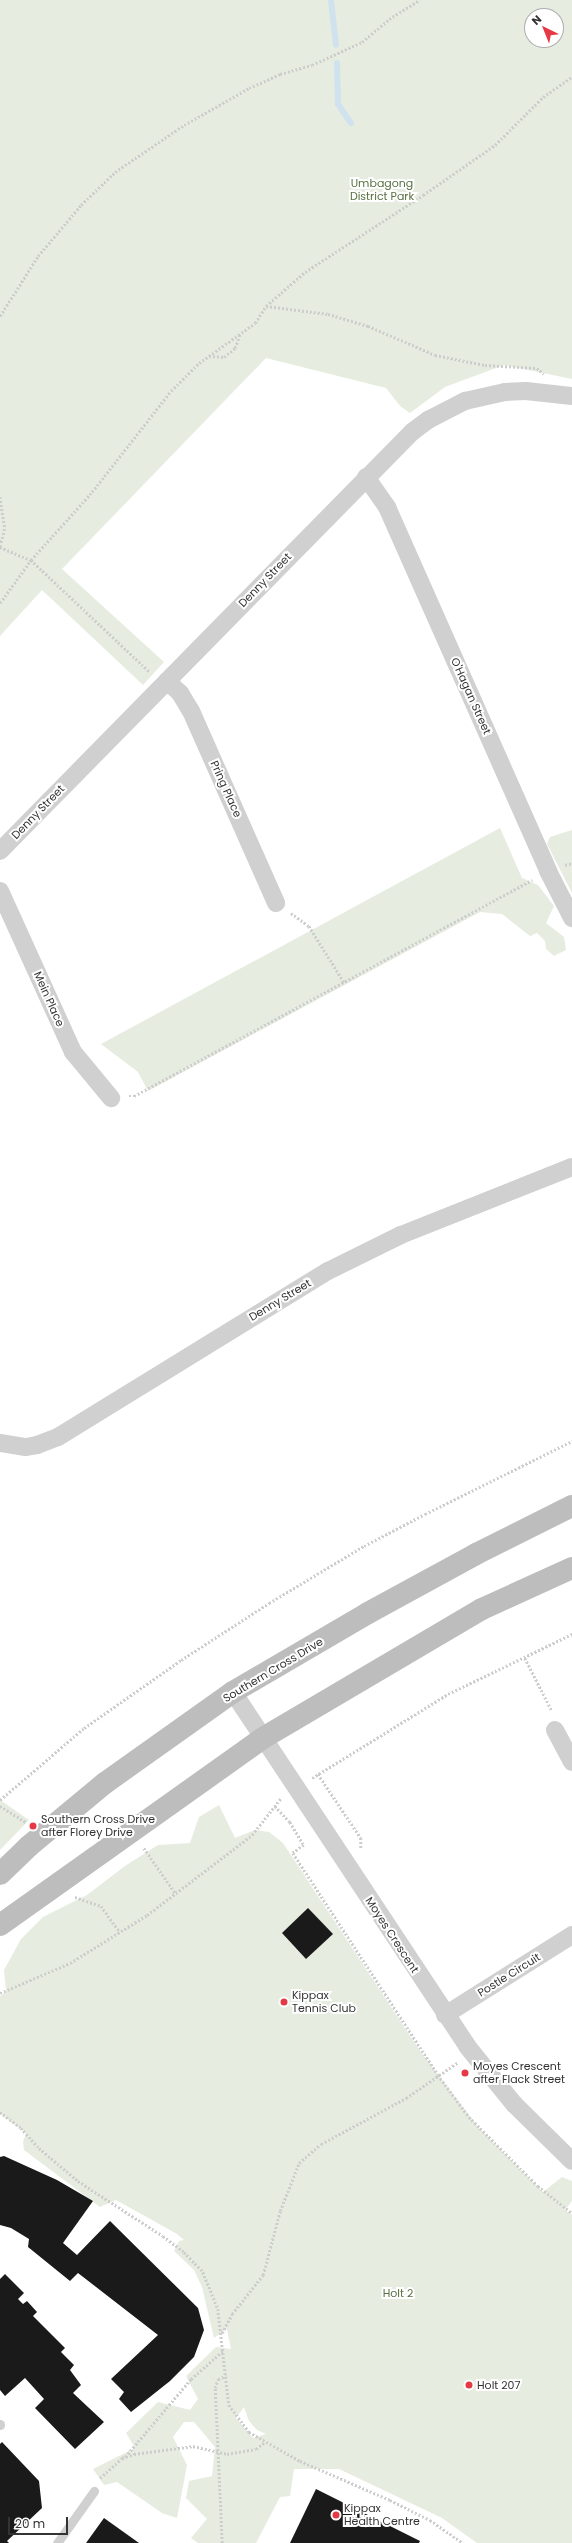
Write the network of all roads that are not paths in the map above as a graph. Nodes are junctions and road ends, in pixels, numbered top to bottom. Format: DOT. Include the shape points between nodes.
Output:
graph roads {
  1 [pos="570,396"];
  2 [pos="366,477"];
  3 [pos="165,682"];
  4 [pos="0,851"];
  5 [pos="0,891"];
  6 [pos="276,903"];
  7 [pos="572,918"];
  8 [pos="111,1098"];
  9 [pos="572,1167"];
  10 [pos="0,1443"];
  11 [pos="572,1506"];
  12 [pos="572,1568"];
  13 [pos="233,1692"];
  14 [pos="555,1730"];
  15 [pos="263,1738"];
  16 [pos="572,1762"];
  17 [pos="0,1874"];
  18 [pos="0,1925"];
  19 [pos="572,1935"];
  20 [pos="445,2015"];
  21 [pos="572,2161"];
  22 [pos="94,2491"];
  23 [pos="57,2543"];
  1 -- 2 [label="street, Denny Street" via="526,390 465,401 428,420 412,432"];
  2 -- 3 [label="street, Denny Street"];
  2 -- 7 [label="street, O'Hagan Street" via="387,507 548,871"];
  3 -- 4 [label="street, Denny Street"];
  3 -- 6 [label="street, Pring Place" via="180,693 191,711"];
  5 -- 8 [label="street, Mein Place" via="73,1052"];
  9 -- 10 [label="street, Denny Street" via="401,1234 328,1271 58,1437 37,1446"];
  11 -- 13 [label="main road, Southern Cross Drive" via="476,1554 368,1613"];
  12 -- 15 [label="main road" via="482,1610"];
  13 -- 15 [label="street, Moyes Crescent"];
  13 -- 17 [label="main road, Southern Cross Drive" via="104,1783"];
  14 -- 16 [label="street"];
  15 -- 18 [label="main road"];
  15 -- 20 [label="street, Moyes Crescent"];
  19 -- 20 [label="street, Postle Circuit"];
  20 -- 21 [label="street, Moyes Crescent" via="514,2104"];
  22 -- 23 [label="lane"];
}
